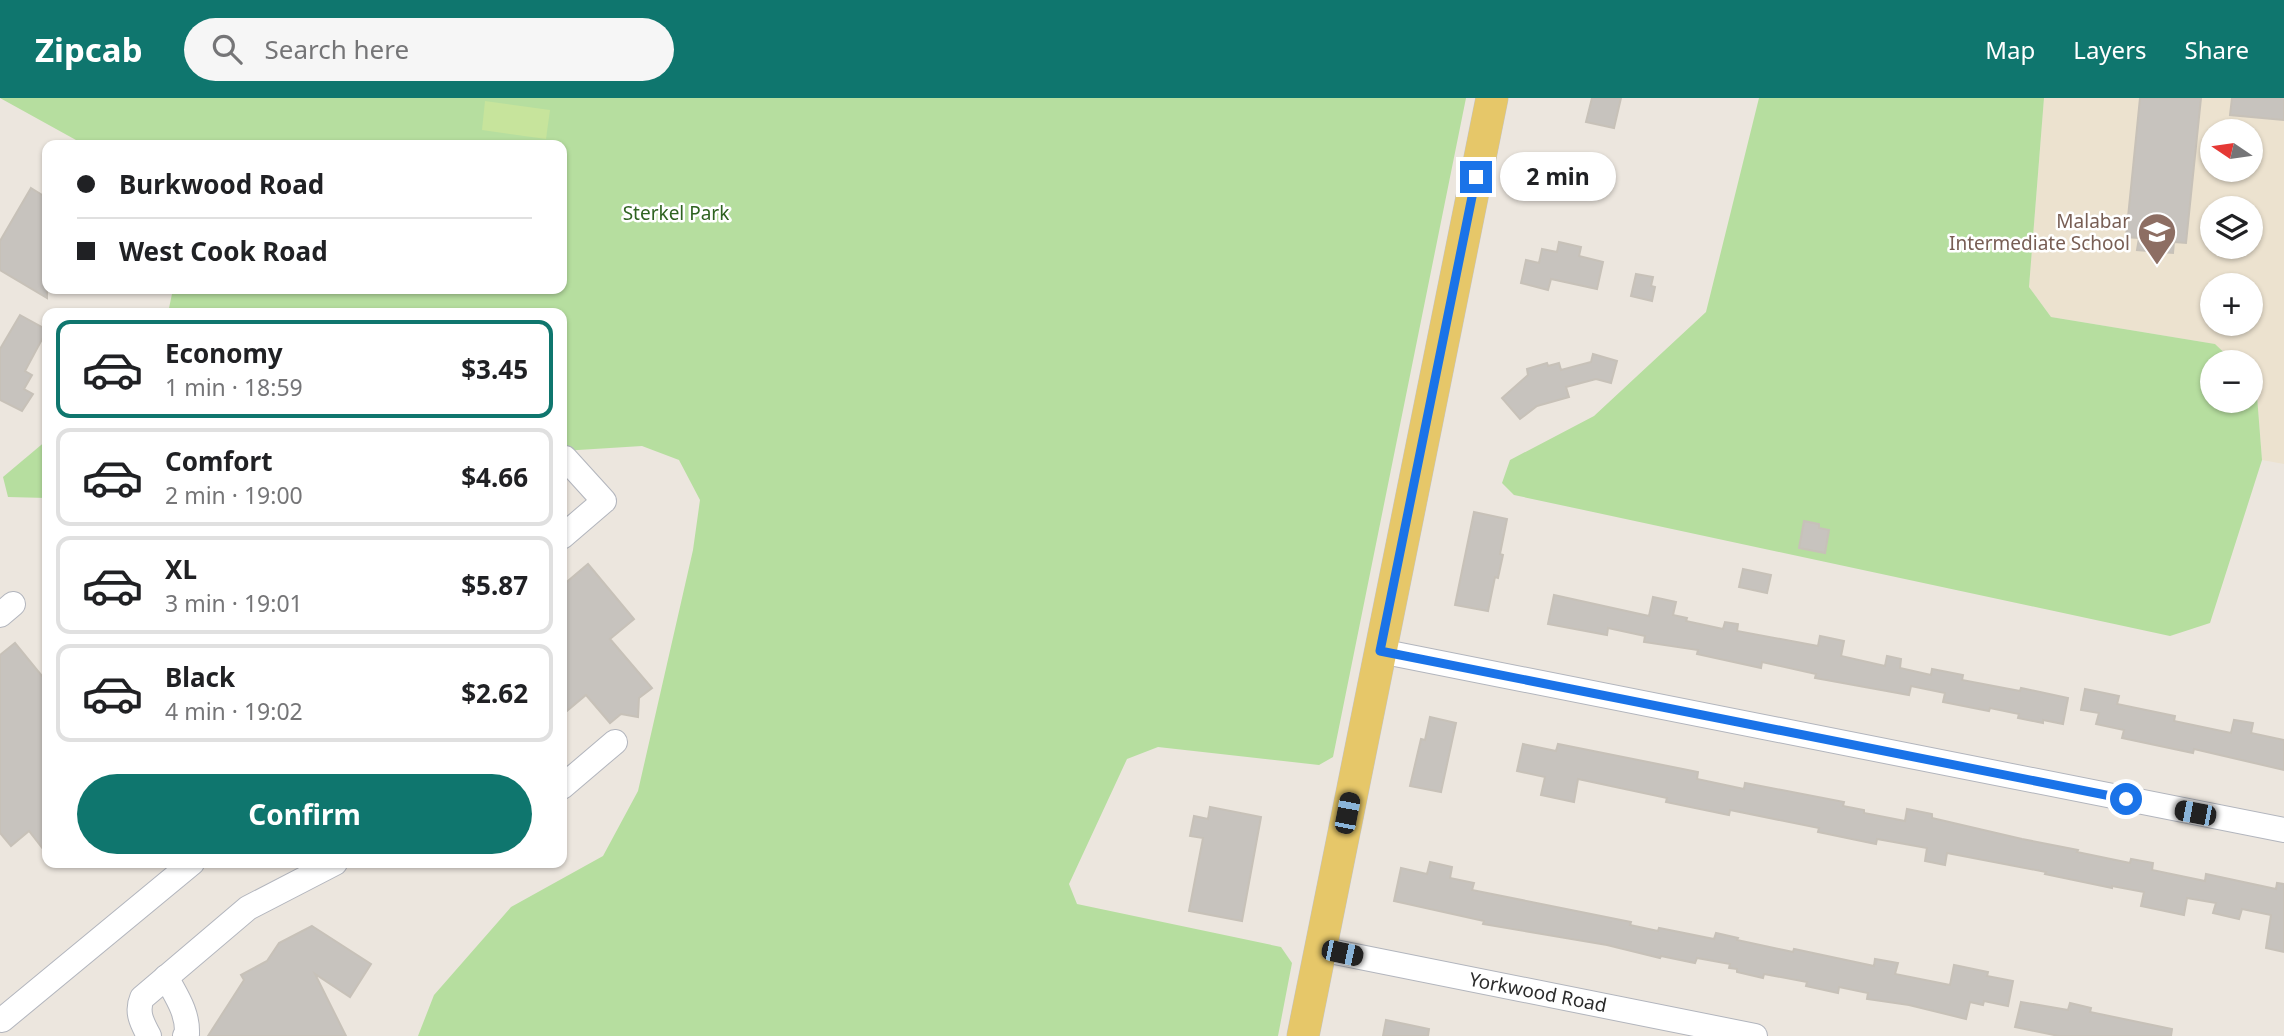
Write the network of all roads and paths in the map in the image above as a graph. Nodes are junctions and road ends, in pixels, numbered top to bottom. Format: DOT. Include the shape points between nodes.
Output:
graph roads {
  1 [pos="1492,98"];
  2 [pos="567,460"];
  3 [pos="567,533"];
  4 [pos="1380,651"];
  5 [pos="615,742"];
  6 [pos="567,783"];
  7 [pos="2284,830"];
  8 [pos="186,868"];
  9 [pos="325,868"];
  10 [pos="1320,949"];
  11 [pos="166,977"];
  12 [pos="6,1024"];
  13 [pos="149,1036"];
  14 [pos="185,1036"];
  15 [pos="1303,1036"];
  16 [pos="1755,1036"];
  1 -- 4 [label="main road"];
  2 -- 3 [label="street" via="604,500"];
  4 -- 7 [label="street"];
  4 -- 10 [label="main road"];
  5 -- 6 [label="street"];
  8 -- 12 [label="street"];
  9 -- 11 [label="street" via="248,908"];
  10 -- 15 [label="main road"];
  10 -- 16 [label="street, Yorkwood Road"];
  11 -- 13 [label="street" via="139,1006"];
  11 -- 14 [label="street" via="188,1021"];
}
